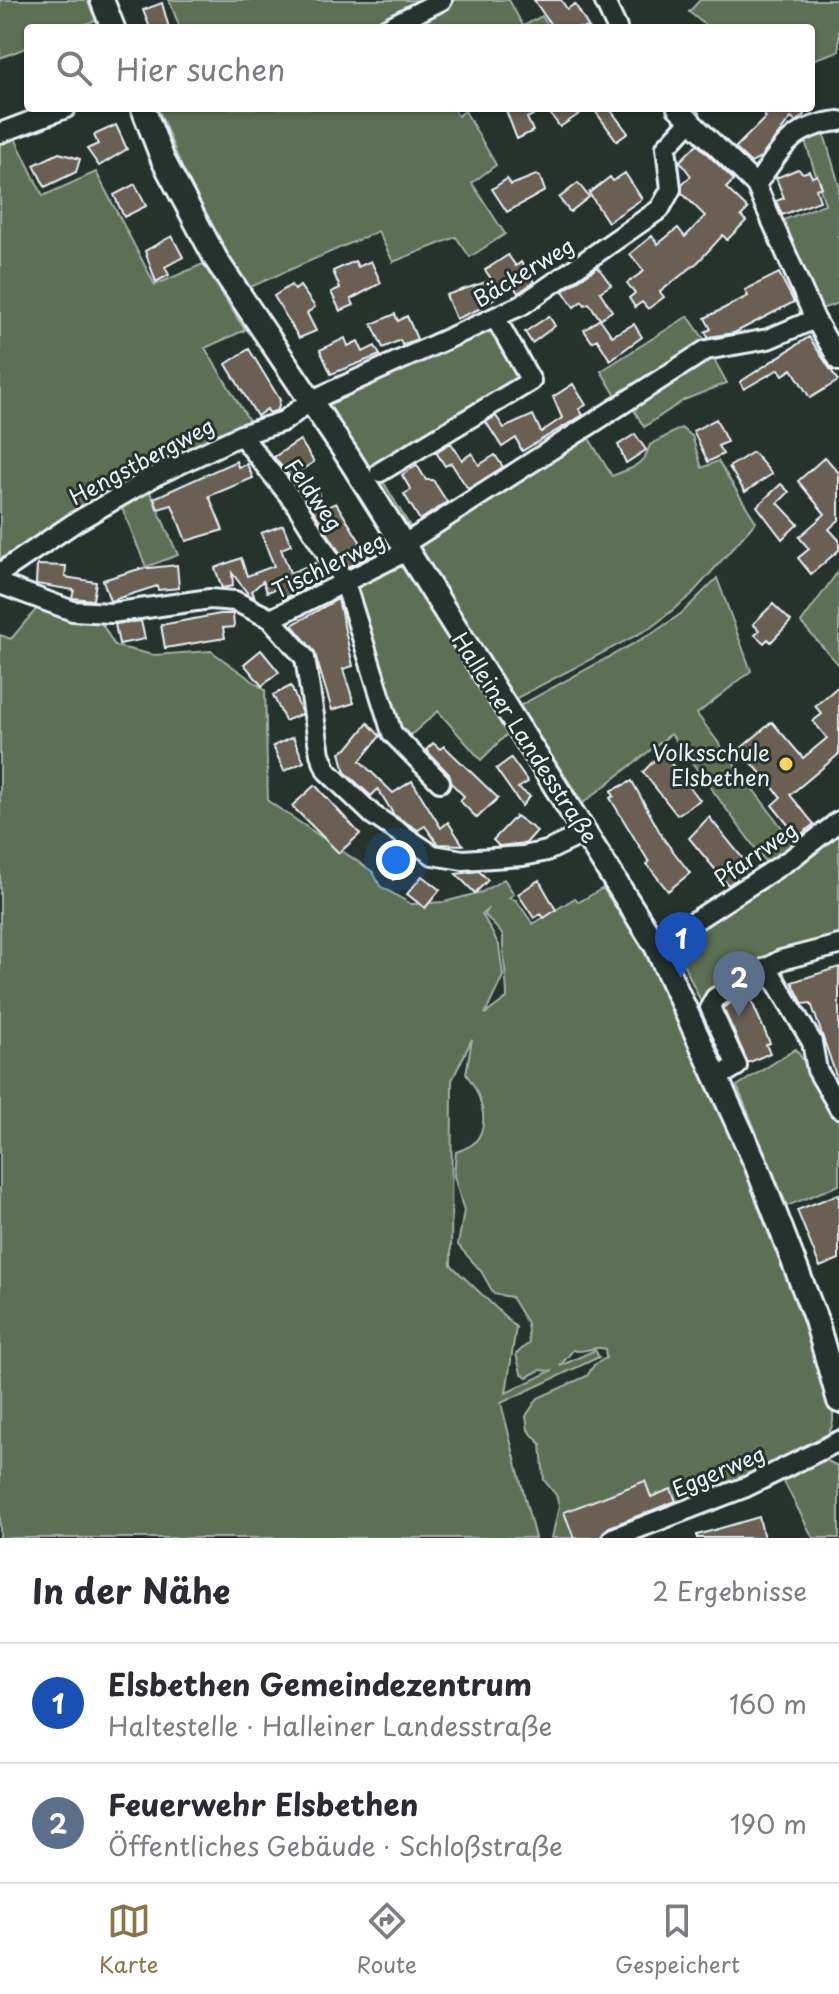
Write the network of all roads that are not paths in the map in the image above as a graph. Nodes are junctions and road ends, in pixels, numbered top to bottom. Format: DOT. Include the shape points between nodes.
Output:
graph roads {
  1 [pos="102,0"];
  2 [pos="442,0"];
  3 [pos="604,0"];
  4 [pos="111,24"];
  5 [pos="395,24"];
  6 [pos="615,24"];
  7 [pos="55,112"];
  8 [pos="145,112"];
  9 [pos="684,114"];
  10 [pos="839,121"];
  11 [pos="0,133"];
  12 [pos="756,185"];
  13 [pos="496,319"];
  14 [pos="815,319"];
  15 [pos="839,361"];
  16 [pos="310,401"];
  17 [pos="241,435"];
  18 [pos="380,472"];
  19 [pos="405,548"];
  20 [pos="0,573"];
  21 [pos="345,583"];
  22 [pos="0,584"];
  23 [pos="271,619"];
  24 [pos="440,782"];
  25 [pos="839,821"];
  26 [pos="587,832"];
  27 [pos="839,945"];
  28 [pos="656,946"];
  29 [pos="767,967"];
  30 [pos="717,1078"];
  31 [pos="839,1108"];
  32 [pos="839,1401"];
  33 [pos="839,1441"];
  34 [pos="613,1538"];
  1 -- 4 [label="main road"];
  2 -- 5 [label="street"];
  3 -- 6 [label="street"];
  7 -- 11 [label="street"];
  8 -- 16 [label="main road, Halleiner Landesstraße" via="163,160 217,261"];
  9 -- 12 [label="street"];
  9 -- 13 [label="street, Bäckerweg" via="666,147 671,189 660,209"];
  10 -- 12 [label="street" via="803,128"];
  12 -- 14 [label="street"];
  13 -- 16 [label="street, Bäckerweg"];
  13 -- 18 [label="street" via="531,381"];
  14 -- 15 [label="street"];
  14 -- 19 [label="street, Tischlerweg" via="768,339 706,350"];
  16 -- 17 [label="street, Hengstbergweg" via="284,421"];
  16 -- 19 [label="main road, Halleiner Landesstraße"];
  17 -- 20 [label="street, Hengstbergweg" via="117,498"];
  17 -- 21 [label="street, Feldweg" via="295,503"];
  19 -- 21 [label="street, Tischlerweg"];
  19 -- 26 [label="main road, Halleiner Landesstraße"];
  21 -- 23 [label="street, Tischlerweg"];
  21 -- 24 [label="street, Feldweg" via="392,733"];
  22 -- 23 [label="street" via="73,611 111,613 210,599 235,601"];
  23 -- 26 [label="street" via="305,658 327,771 373,815 424,851 453,859 523,856"];
  25 -- 28 [label="street, Pfarrweg" via="779,867"];
  26 -- 28 [label="main road, Halleiner Landesstraße"];
  27 -- 29 [label="street"];
  28 -- 30 [label="main road, Halleiner Landesstraße"];
  29 -- 30 [label="street" via="715,998 710,1007 737,1066"];
  29 -- 31 [label="street" via="812,1042 817,1070"];
  30 -- 32 [label="main road, Halleiner Landesstraße" via="800,1276"];
  33 -- 34 [label="street, Eggerweg" via="746,1487"];
}
